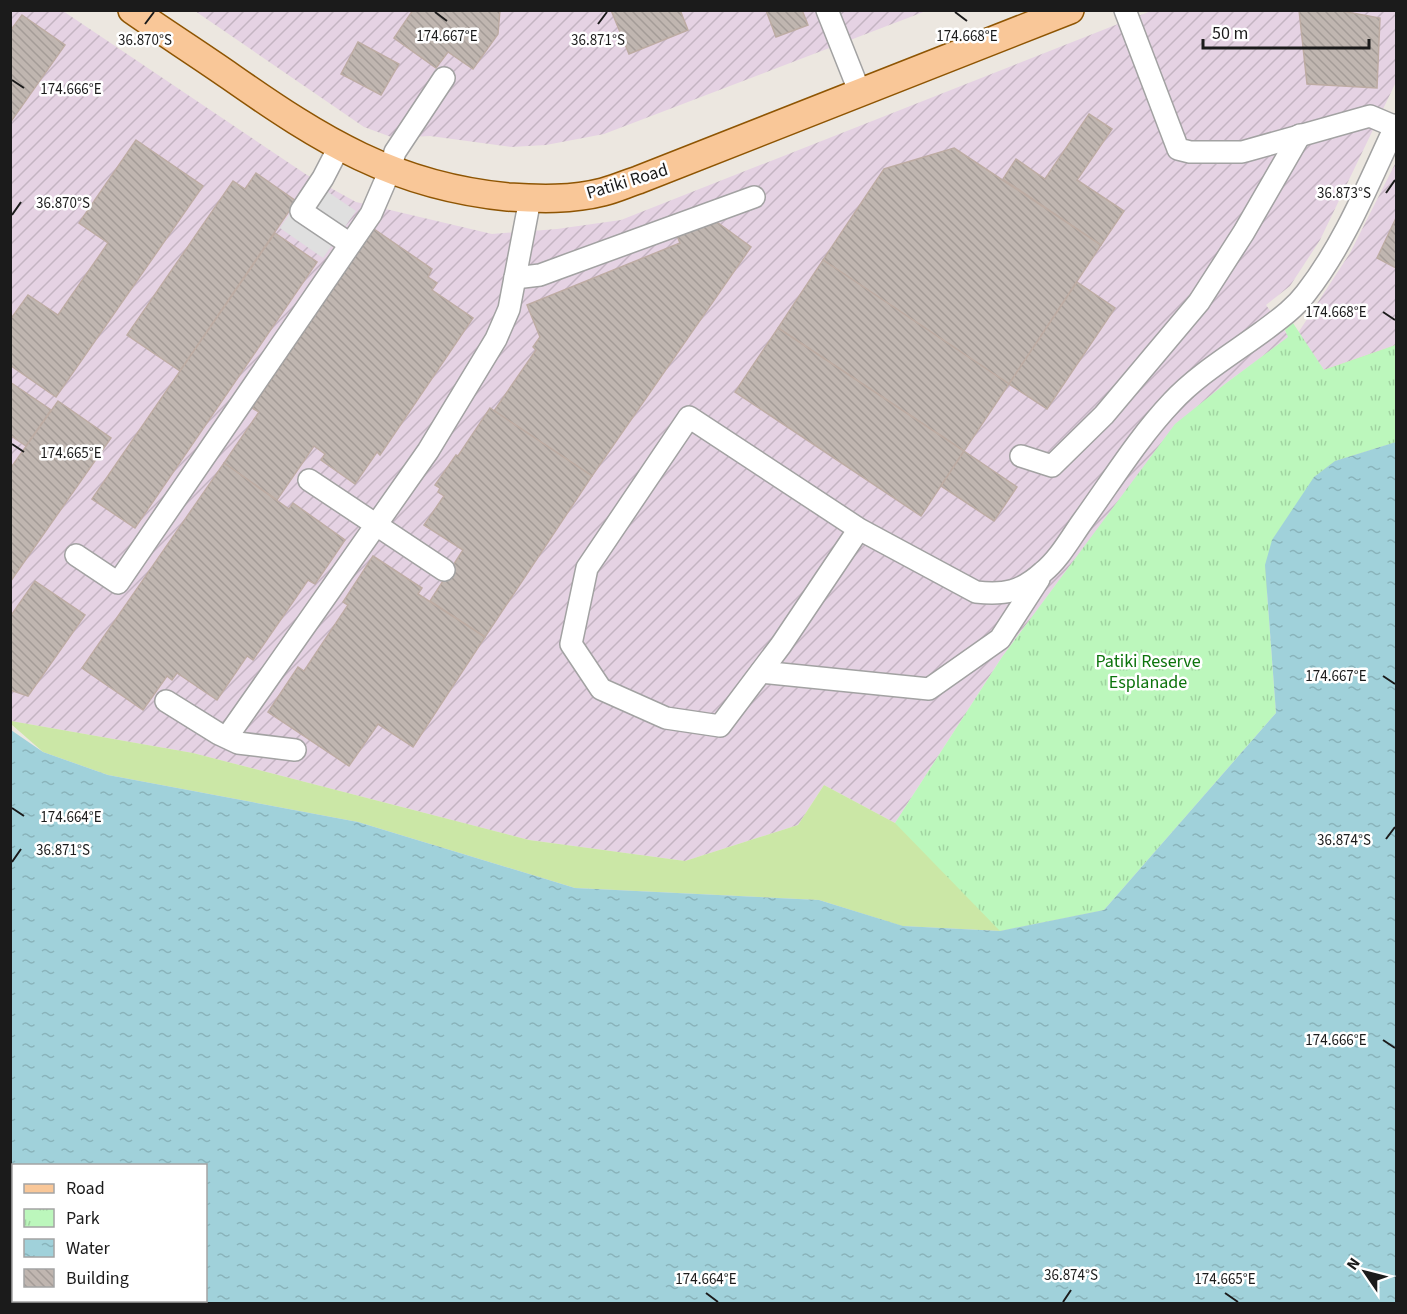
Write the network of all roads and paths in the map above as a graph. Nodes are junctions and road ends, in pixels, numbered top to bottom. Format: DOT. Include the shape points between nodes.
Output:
graph roads {
  1 [pos="132,10"];
  2 [pos="827,10"];
  3 [pos="1070,10"];
  4 [pos="1125,10"];
  5 [pos="444,78"];
  6 [pos="860,93"];
  7 [pos="1396,126"];
  8 [pos="1300,135"];
  9 [pos="339,147"];
  10 [pos="390,170"];
  11 [pos="754,197"];
  12 [pos="530,199"];
  13 [pos="350,243"];
  14 [pos="515,279"];
  15 [pos="1021,456"];
  16 [pos="309,480"];
  17 [pos="376,524"];
  18 [pos="859,529"];
  19 [pos="76,555"];
  20 [pos="444,570"];
  21 [pos="1045,571"];
  22 [pos="760,672"];
  23 [pos="166,700"];
  24 [pos="227,738"];
  25 [pos="295,750"];
  1 -- 9 [label="main road, Patiki Road"];
  2 -- 6 [label="lane"];
  3 -- 6 [label="main road, Patiki Road"];
  4 -- 8 [label="lane" via="1178,149 1242,152"];
  5 -- 10 [label="lane" via="396,152"];
  6 -- 12 [label="main road, Patiki Road" via="602,192"];
  7 -- 8 [label="lane" via="1370,116"];
  7 -- 21 [label="lane" via="1336,249 1304,296 1173,400"];
  8 -- 15 [label="lane" via="1199,302 1104,414 1052,466"];
  9 -- 10 [label="main road, Patiki Road"];
  9 -- 13 [label="lane" via="301,211"];
  10 -- 12 [label="main road, Patiki Road" via="450,188"];
  10 -- 13 [label="lane" via="371,213"];
  11 -- 14 [label="lane" via="559,268"];
  12 -- 14 [label="lane"];
  13 -- 19 [label="lane" via="118,583"];
  14 -- 17 [label="lane" via="509,309 496,339 428,451"];
  16 -- 17 [label="lane"];
  17 -- 20 [label="lane"];
  17 -- 24 [label="lane"];
  18 -- 21 [label="lane" via="976,592 1016,591"];
  18 -- 22 [label="lane"];
  18 -- 22 [label="lane" via="688,417 587,568 571,644 601,689 666,718 720,726"];
  21 -- 22 [label="lane" via="1000,639 929,688"];
  23 -- 24 [label="lane"];
  24 -- 25 [label="lane"];
}
